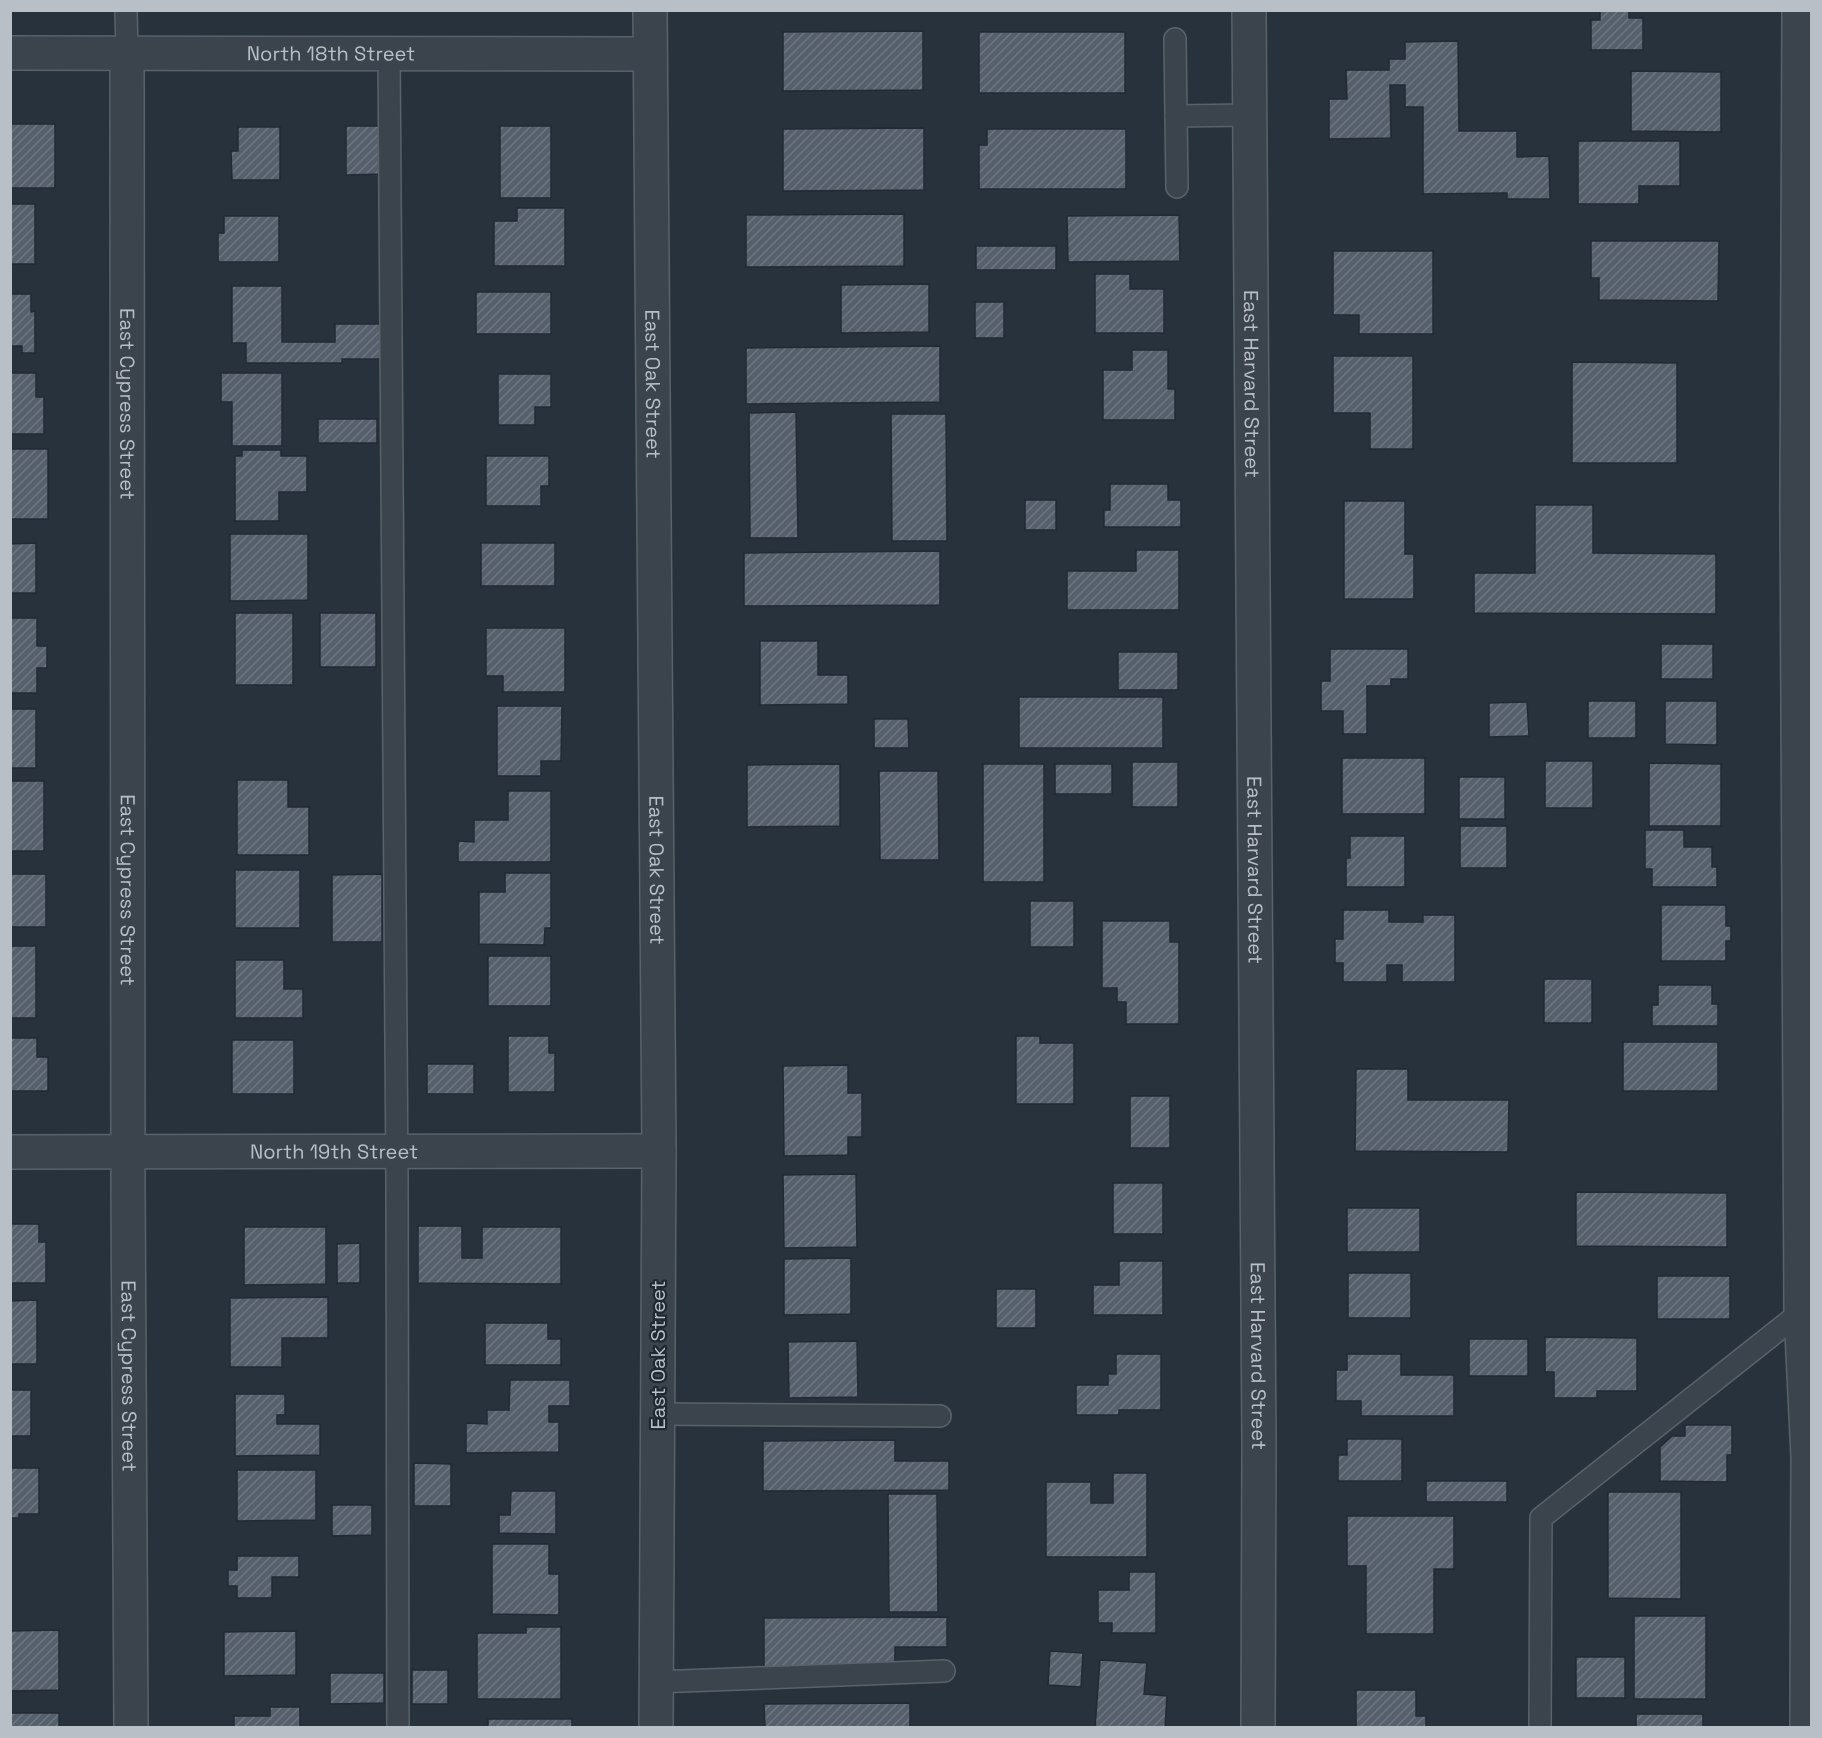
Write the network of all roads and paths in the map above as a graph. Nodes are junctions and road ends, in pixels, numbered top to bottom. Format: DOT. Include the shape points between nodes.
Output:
graph roads {
  1 [pos="126,10"];
  2 [pos="650,10"];
  3 [pos="1249,10"];
  4 [pos="1799,10"];
  5 [pos="1175,39"];
  6 [pos="10,53"];
  7 [pos="127,53"];
  8 [pos="389,54"];
  9 [pos="650,54"];
  10 [pos="1250,115"];
  11 [pos="1176,116"];
  12 [pos="1177,188"];
  13 [pos="10,1152"];
  14 [pos="128,1152"];
  15 [pos="396,1152"];
  16 [pos="658,1152"];
  17 [pos="1801,1312"];
  18 [pos="657,1414"];
  19 [pos="940,1416"];
  20 [pos="944,1671"];
  21 [pos="656,1682"];
  22 [pos="131,1728"];
  23 [pos="398,1728"];
  24 [pos="656,1728"];
  25 [pos="1258,1728"];
  26 [pos="1540,1728"];
  27 [pos="1807,1728"];
  1 -- 7 [label="lane"];
  2 -- 9 [label="street, East Oak Street"];
  3 -- 10 [label="street, East Harvard Street"];
  4 -- 17 [label="street"];
  5 -- 11 [label="lane"];
  6 -- 7 [label="street, North 18th Street"];
  7 -- 8 [label="street, North 18th Street"];
  7 -- 14 [label="street, East Cypress Street"];
  8 -- 9 [label="street, North 18th Street"];
  8 -- 15 [label="lane"];
  9 -- 16 [label="street, East Oak Street"];
  10 -- 11 [label="lane"];
  10 -- 25 [label="street, East Harvard Street"];
  11 -- 12 [label="lane"];
  13 -- 14 [label="street, North 19th Street"];
  14 -- 15 [label="street, North 19th Street"];
  14 -- 22 [label="street, East Cypress Street"];
  15 -- 16 [label="street, North 19th Street"];
  15 -- 23 [label="lane"];
  16 -- 18 [label="street, East Oak Street"];
  17 -- 26 [label="lane" via="1541,1518"];
  17 -- 27 [label="street" via="1808,1457"];
  18 -- 19 [label="lane"];
  18 -- 21 [label="street, East Oak Street"];
  20 -- 21 [label="lane"];
  21 -- 24 [label="street, East Oak Street"];
}
